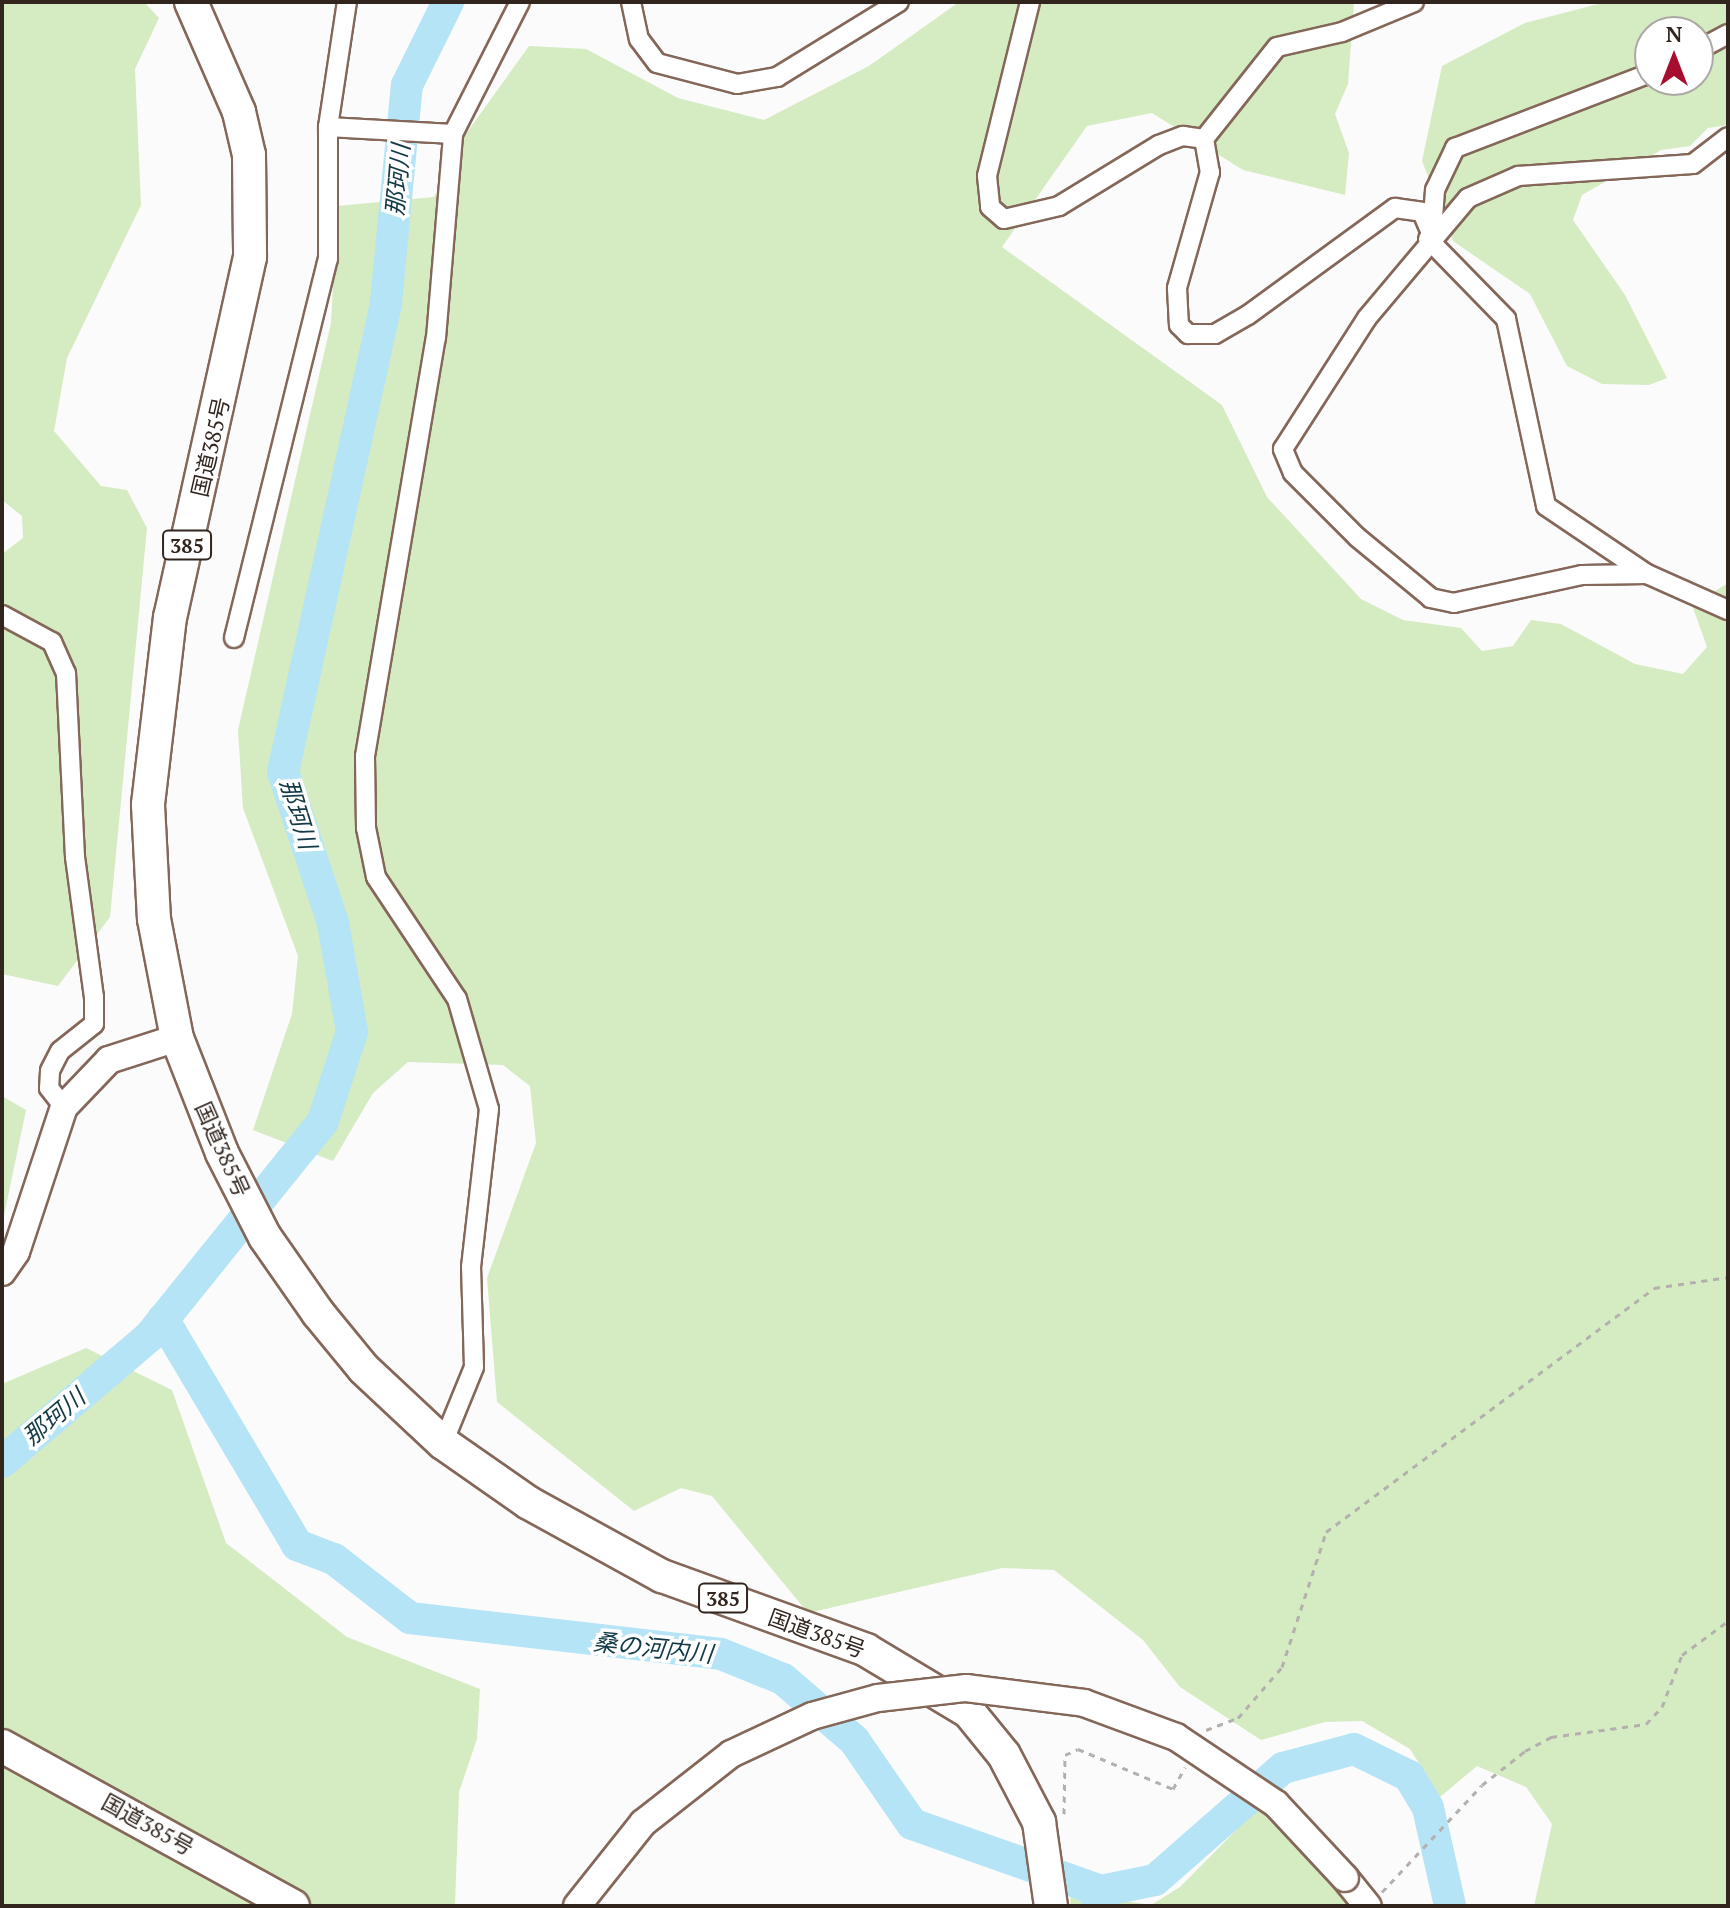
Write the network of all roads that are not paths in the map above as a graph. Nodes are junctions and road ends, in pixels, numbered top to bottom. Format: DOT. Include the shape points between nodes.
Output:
graph roads {
  1 [pos="191,2"];
  2 [pos="347,2"];
  3 [pos="520,2"];
  4 [pos="631,2"];
  5 [pos="899,2"];
  6 [pos="1030,2"];
  7 [pos="1414,2"];
  8 [pos="1634,79"];
  9 [pos="328,127"];
  10 [pos="453,134"];
  11 [pos="1728,137"];
  12 [pos="1204,139"];
  13 [pos="1430,237"];
  14 [pos="1647,574"];
  15 [pos="1728,610"];
  16 [pos="2,615"];
  17 [pos="234,638"];
  18 [pos="177,1038"];
  19 [pos="64,1107"];
  20 [pos="2,1272"];
  21 [pos="443,1443"];
  22 [pos="2,1746"];
  23 [pos="1051,1902"];
  24 [pos="293,1906"];
  25 [pos="577,1906"];
  26 [pos="1368,1906"];
  1 -- 18 [label="highway, 国道385号 / 385" via="239,112 251,219 245,295 170,617 150,760 154,919"];
  2 -- 9 [label="street"];
  3 -- 10 [label="street"];
  4 -- 5 [label="street" via="639,39 657,63 737,84 777,77"];
  6 -- 12 [label="street" via="987,176 990,207 1004,219 1059,206 1159,145"];
  7 -- 12 [label="street" via="1342,32 1277,47"];
  8 -- 13 [label="street" via="1455,148 1435,190"];
  9 -- 10 [label="street"];
  9 -- 17 [label="street" via="328,259"];
  10 -- 21 [label="street" via="436,338 363,795 376,877 457,999 489,1109 471,1267 474,1367"];
  11 -- 13 [label="street" via="1693,164 1488,184"];
  12 -- 13 [label="street" via="1210,172 1177,288 1179,325 1188,334 1215,334 1248,315 1395,208 1422,212"];
  13 -- 14 [label="street" via="1506,319 1546,506"];
  13 -- 14 [label="street" via="1290,430 1283,449 1293,473 1431,598 1454,603 1582,575"];
  14 -- 15 [label="street"];
  16 -- 19 [label="street" via="52,642 66,673 75,857 94,1024 60,1051 50,1071 49,1088"];
  18 -- 19 [label="main road" via="109,1060"];
  18 -- 21 [label="highway, 国道385号 / 385" via="265,1237 364,1369"];
  19 -- 20 [label="main road" via="16,1252"];
  21 -- 23 [label="highway, 国道385号 / 385" via="529,1503 662,1576 866,1650 919,1677 969,1712 1004,1755 1046,1848"];
  22 -- 24 [label="highway, 国道385号"];
  25 -- 26 [label="main road, bridge" via="643,1823 731,1754 812,1716 878,1698 966,1688 1084,1703 1176,1737 1276,1804"];
}
